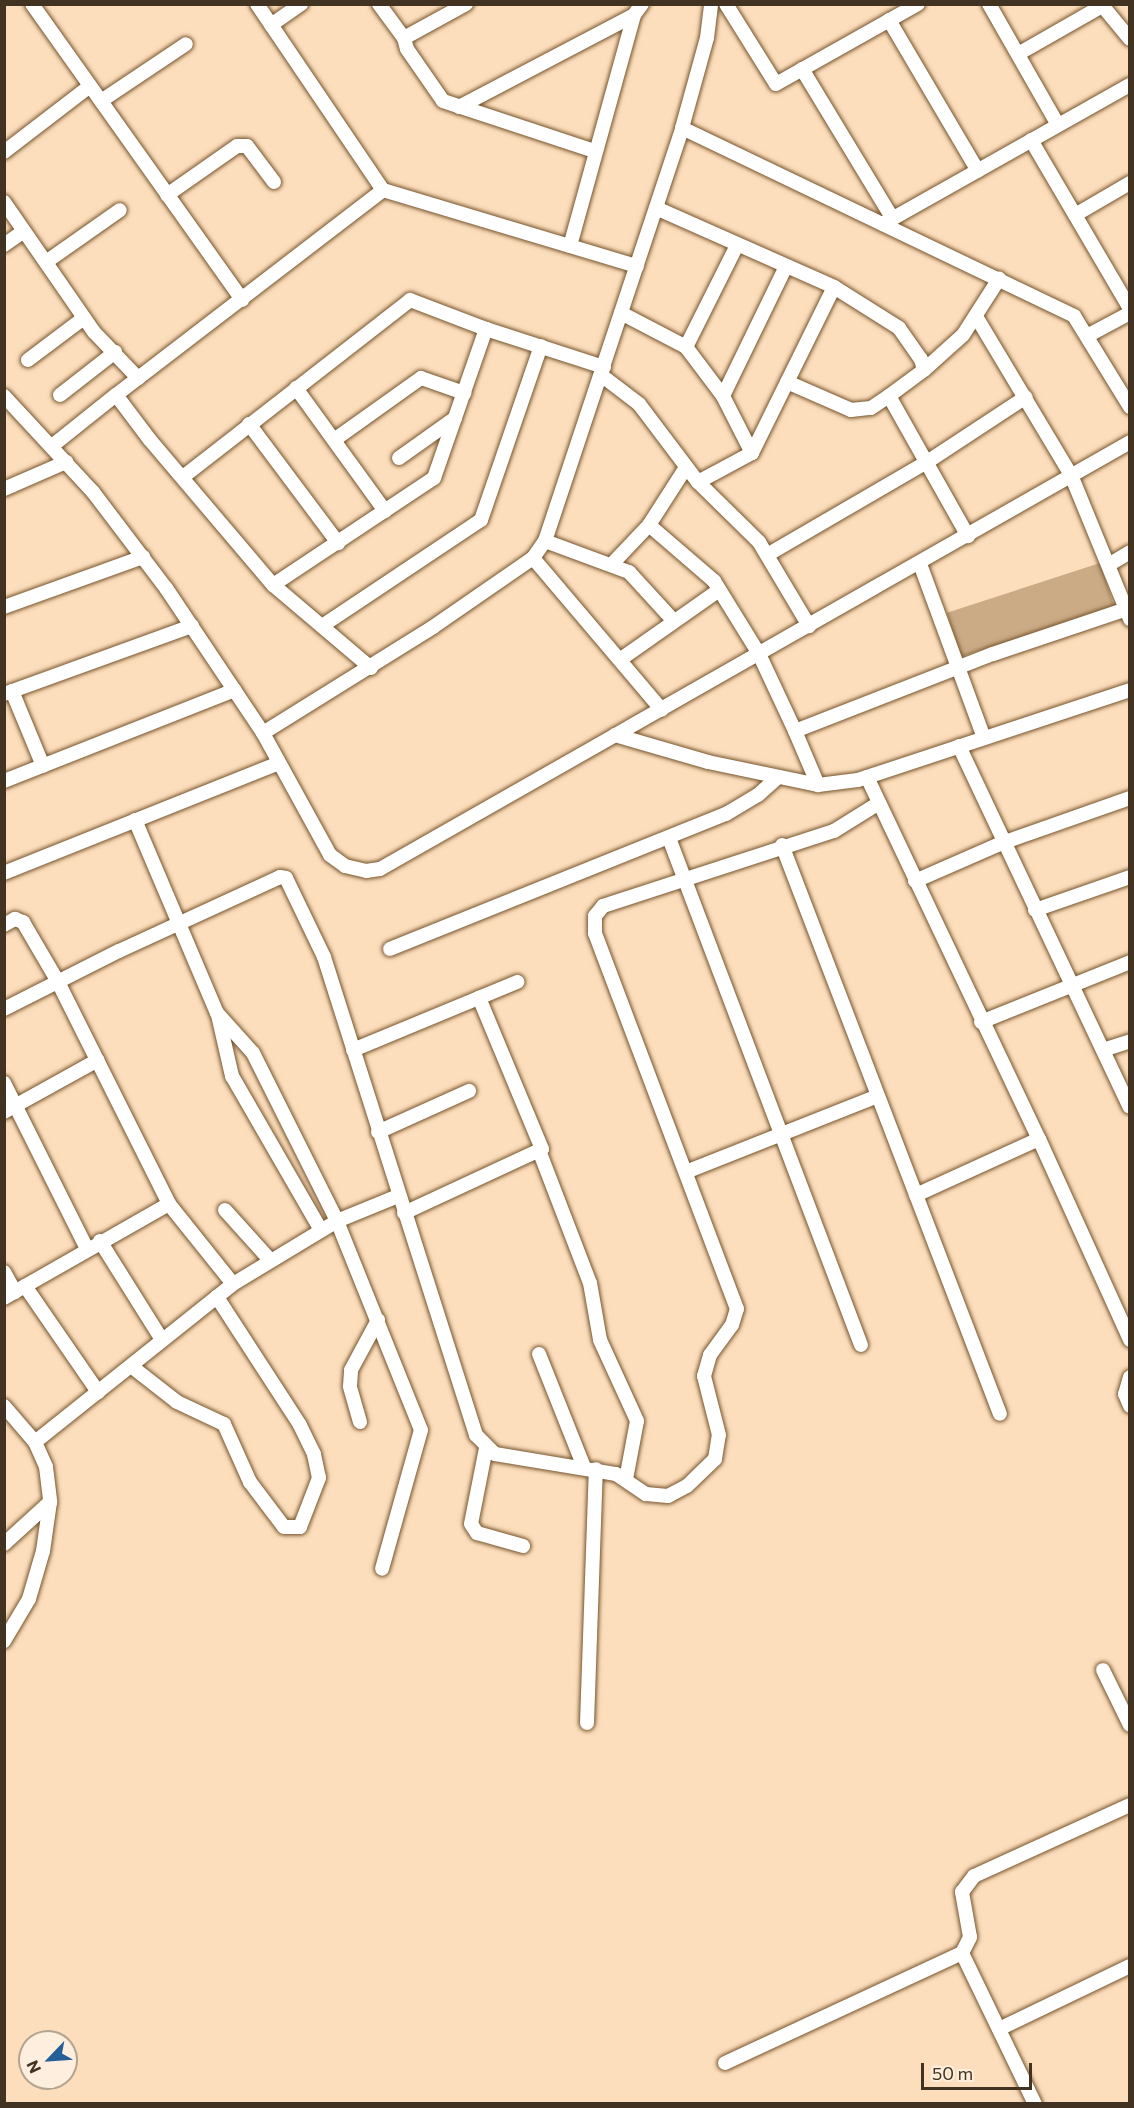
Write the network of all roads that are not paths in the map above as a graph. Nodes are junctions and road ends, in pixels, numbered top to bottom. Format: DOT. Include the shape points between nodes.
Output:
graph roads {
  1 [pos="32,4"];
  2 [pos="257,4"];
  3 [pos="301,4"];
  4 [pos="379,4"];
  5 [pos="711,4"];
  6 [pos="726,4"];
  7 [pos="918,4"];
  8 [pos="989,4"];
  9 [pos="1102,5"];
  10 [pos="457,7"];
  11 [pos="638,10"];
  12 [pos="889,20"];
  13 [pos="271,25"];
  14 [pos="404,38"];
  15 [pos="1130,39"];
  16 [pos="186,44"];
  17 [pos="1018,54"];
  18 [pos="802,69"];
  19 [pos="1130,85"];
  20 [pos="90,86"];
  21 [pos="101,101"];
  22 [pos="459,107"];
  23 [pos="1058,125"];
  24 [pos="682,128"];
  25 [pos="1031,140"];
  26 [pos="594,150"];
  27 [pos="4,152"];
  28 [pos="978,171"];
  29 [pos="274,182"];
  30 [pos="1130,183"];
  31 [pos="383,190"];
  32 [pos="167,195"];
  33 [pos="4,202"];
  34 [pos="656,208"];
  35 [pos="120,210"];
  36 [pos="1075,215"];
  37 [pos="888,222"];
  38 [pos="24,231"];
  39 [pos="737,244"];
  40 [pos="4,245"];
  41 [pos="570,246"];
  42 [pos="46,262"];
  43 [pos="637,266"];
  44 [pos="786,266"];
  45 [pos="999,279"];
  46 [pos="834,287"];
  47 [pos="242,300"];
  48 [pos="1130,311"];
  49 [pos="621,313"];
  50 [pos="84,318"];
  51 [pos="977,318"];
  52 [pos="486,329"];
  53 [pos="1087,336"];
  54 [pos="541,346"];
  55 [pos="686,347"];
  56 [pos="115,352"];
  57 [pos="28,360"];
  58 [pos="924,370"];
  59 [pos="603,371"];
  60 [pos="138,378"];
  61 [pos="787,382"];
  62 [pos="296,388"];
  63 [pos="464,393"];
  64 [pos="60,395"];
  65 [pos="116,395"];
  66 [pos="4,396"];
  67 [pos="723,396"];
  68 [pos="889,396"];
  69 [pos="1026,397"];
  70 [pos="1130,407"];
  71 [pos="455,418"];
  72 [pos="249,424"];
  73 [pos="334,440"];
  74 [pos="1130,442"];
  75 [pos="52,446"];
  76 [pos="752,453"];
  77 [pos="399,458"];
  78 [pos="66,462"];
  79 [pos="927,462"];
  80 [pos="685,469"];
  81 [pos="1071,476"];
  82 [pos="183,477"];
  83 [pos="698,482"];
  84 [pos="4,489"];
  85 [pos="385,511"];
  86 [pos="649,525"];
  87 [pos="968,536"];
  88 [pos="545,541"];
  89 [pos="338,543"];
  90 [pos="1130,552"];
  91 [pos="767,555"];
  92 [pos="142,557"];
  93 [pos="533,558"];
  94 [pos="613,563"];
  95 [pos="920,564"];
  96 [pos="1110,564"];
  97 [pos="273,585"];
  98 [pos="719,590"];
  99 [pos="4,607"];
  100 [pos="1128,612"];
  101 [pos="673,620"];
  102 [pos="192,626"];
  103 [pos="322,626"];
  104 [pos="809,626"];
  105 [pos="759,654"];
  106 [pos="621,659"];
  107 [pos="371,668"];
  108 [pos="958,668"];
  109 [pos="235,690"];
  110 [pos="1130,690"];
  111 [pos="8,693"];
  112 [pos="662,710"];
  113 [pos="795,731"];
  114 [pos="263,734"];
  115 [pos="615,735"];
  116 [pos="984,738"];
  117 [pos="958,746"];
  118 [pos="279,764"];
  119 [pos="43,766"];
  120 [pos="778,777"];
  121 [pos="867,777"];
  122 [pos="4,781"];
  123 [pos="818,785"];
  124 [pos="1130,798"];
  125 [pos="879,803"];
  126 [pos="135,819"];
  127 [pos="669,838"];
  128 [pos="1002,843"];
  129 [pos="782,845"];
  130 [pos="4,873"];
  131 [pos="1130,877"];
  132 [pos="684,879"];
  133 [pos="915,881"];
  134 [pos="1035,910"];
  135 [pos="4,925"];
  136 [pos="180,925"];
  137 [pos="390,949"];
  138 [pos="1130,962"];
  139 [pos="58,982"];
  140 [pos="517,982"];
  141 [pos="1069,984"];
  142 [pos="478,998"];
  143 [pos="4,1010"];
  144 [pos="218,1013"];
  145 [pos="981,1022"];
  146 [pos="1130,1041"];
  147 [pos="352,1050"];
  148 [pos="1103,1050"];
  149 [pos="98,1060"];
  150 [pos="4,1083"];
  151 [pos="469,1091"];
  152 [pos="878,1096"];
  153 [pos="1130,1107"];
  154 [pos="10,1109"];
  155 [pos="378,1132"];
  156 [pos="781,1133"];
  157 [pos="1040,1139"];
  158 [pos="540,1154"];
  159 [pos="686,1172"];
  160 [pos="916,1195"];
  161 [pos="398,1196"];
  162 [pos="169,1204"];
  163 [pos="225,1210"];
  164 [pos="404,1213"];
  165 [pos="337,1221"];
  166 [pos="321,1230"];
  167 [pos="100,1241"];
  168 [pos="87,1249"];
  169 [pos="270,1260"];
  170 [pos="4,1272"];
  171 [pos="233,1284"];
  172 [pos="15,1292"];
  173 [pos="217,1297"];
  174 [pos="378,1320"];
  175 [pos="162,1340"];
  176 [pos="1130,1340"];
  177 [pos="861,1345"];
  178 [pos="539,1354"];
  179 [pos="131,1366"];
  180 [pos="1130,1377"];
  181 [pos="98,1392"];
  182 [pos="4,1406"];
  183 [pos="1130,1406"];
  184 [pos="1000,1414"];
  185 [pos="16,1422"];
  186 [pos="360,1422"];
  187 [pos="4,1432"];
  188 [pos="35,1442"];
  189 [pos="486,1448"];
  190 [pos="590,1468"];
  191 [pos="626,1479"];
  192 [pos="50,1502"];
  193 [pos="4,1544"];
  194 [pos="523,1546"];
  195 [pos="382,1569"];
  196 [pos="4,1641"];
  197 [pos="1103,1670"];
  198 [pos="587,1723"];
  199 [pos="1130,1725"];
  200 [pos="1130,1805"];
  201 [pos="962,1953"];
  202 [pos="1130,1966"];
  203 [pos="999,2029"];
  204 [pos="725,2063"];
  205 [pos="1035,2103"];
  1 -- 20 [label="street"];
  2 -- 13 [label="street"];
  3 -- 13 [label="street"];
  4 -- 14 [label="street"];
  5 -- 24 [label="street" via="707,38"];
  6 -- 18 [label="street" via="774,83"];
  7 -- 12 [label="street"];
  8 -- 17 [label="street"];
  9 -- 15 [label="street"];
  9 -- 17 [label="street"];
  10 -- 14 [label="street"];
  11 -- 22 [label="street"];
  11 -- 26 [label="street"];
  12 -- 18 [label="street"];
  12 -- 28 [label="street"];
  13 -- 31 [label="street"];
  14 -- 22 [label="street" via="406,49 438,97"];
  16 -- 21 [label="street"];
  17 -- 23 [label="street"];
  18 -- 37 [label="street"];
  19 -- 23 [label="street"];
  20 -- 21 [label="street"];
  20 -- 27 [label="street"];
  21 -- 32 [label="street"];
  22 -- 26 [label="street"];
  23 -- 25 [label="street"];
  24 -- 34 [label="street"];
  24 -- 37 [label="street"];
  25 -- 28 [label="street"];
  25 -- 36 [label="street"];
  26 -- 41 [label="street"];
  28 -- 37 [label="street"];
  29 -- 32 [label="street" via="247,146 237,146"];
  30 -- 36 [label="street"];
  31 -- 41 [label="street"];
  31 -- 47 [label="street"];
  32 -- 47 [label="street"];
  33 -- 38 [label="street"];
  34 -- 39 [label="street"];
  34 -- 43 [label="street"];
  35 -- 42 [label="street"];
  36 -- 48 [label="street"];
  37 -- 45 [label="street"];
  38 -- 40 [label="street"];
  38 -- 42 [label="street"];
  39 -- 44 [label="street"];
  39 -- 55 [label="street"];
  41 -- 43 [label="street"];
  42 -- 50 [label="street"];
  43 -- 49 [label="street"];
  44 -- 46 [label="street"];
  44 -- 67 [label="street"];
  45 -- 51 [label="street"];
  45 -- 53 [label="street" via="1074,316"];
  46 -- 58 [label="street" via="899,328 921,359"];
  46 -- 61 [label="street"];
  47 -- 60 [label="street"];
  48 -- 53 [label="street"];
  49 -- 55 [label="street"];
  49 -- 59 [label="street"];
  50 -- 56 [label="street"];
  50 -- 57 [label="street"];
  51 -- 58 [label="street"];
  51 -- 69 [label="street"];
  52 -- 54 [label="street"];
  52 -- 62 [label="street" via="410,300"];
  52 -- 63 [label="street"];
  53 -- 70 [label="street"];
  54 -- 59 [label="street"];
  54 -- 103 [label="street" via="481,520"];
  55 -- 67 [label="street"];
  56 -- 60 [label="street"];
  56 -- 64 [label="street"];
  58 -- 68 [label="street"];
  59 -- 80 [label="street" via="639,404"];
  59 -- 88 [label="street"];
  60 -- 65 [label="street"];
  61 -- 68 [label="street" via="851,410 871,408"];
  61 -- 76 [label="street"];
  62 -- 72 [label="street"];
  62 -- 73 [label="street"];
  63 -- 71 [label="street"];
  63 -- 73 [label="street" via="421,378"];
  65 -- 75 [label="street"];
  65 -- 82 [label="street"];
  66 -- 75 [label="street"];
  67 -- 76 [label="street"];
  68 -- 79 [label="street"];
  69 -- 79 [label="street"];
  69 -- 81 [label="street"];
  71 -- 77 [label="street"];
  71 -- 85 [label="street" via="434,478"];
  72 -- 82 [label="street"];
  72 -- 89 [label="street"];
  73 -- 85 [label="street"];
  74 -- 81 [label="street"];
  75 -- 78 [label="street"];
  76 -- 83 [label="street"];
  78 -- 84 [label="street"];
  78 -- 92 [label="street"];
  79 -- 87 [label="street"];
  79 -- 91 [label="street"];
  80 -- 83 [label="street"];
  80 -- 86 [label="street"];
  81 -- 87 [label="street"];
  81 -- 96 [label="street"];
  82 -- 97 [label="street"];
  83 -- 91 [label="street"];
  85 -- 89 [label="street"];
  86 -- 94 [label="street"];
  86 -- 98 [label="street" via="700,566"];
  87 -- 95 [label="street"];
  88 -- 93 [label="street"];
  88 -- 94 [label="street"];
  89 -- 97 [label="street"];
  90 -- 96 [label="street"];
  91 -- 104 [label="street"];
  92 -- 99 [label="street"];
  92 -- 102 [label="street"];
  93 -- 106 [label="street"];
  93 -- 107 [label="street"];
  94 -- 101 [label="street" via="640,582"];
  95 -- 104 [label="street"];
  95 -- 108 [label="street"];
  96 -- 100 [label="street"];
  97 -- 103 [label="street"];
  98 -- 101 [label="street"];
  98 -- 105 [label="street"];
  100 -- 108 [label="street"];
  101 -- 106 [label="street"];
  102 -- 109 [label="street"];
  102 -- 111 [label="street"];
  103 -- 107 [label="street"];
  104 -- 105 [label="street"];
  105 -- 112 [label="street"];
  105 -- 113 [label="street"];
  106 -- 112 [label="street"];
  107 -- 114 [label="street"];
  108 -- 113 [label="street"];
  108 -- 116 [label="street"];
  109 -- 114 [label="street"];
  109 -- 119 [label="street"];
  110 -- 116 [label="street"];
  111 -- 119 [label="street"];
  112 -- 115 [label="street"];
  113 -- 123 [label="street"];
  114 -- 118 [label="street"];
  115 -- 118 [label="street" via="380,869 366,871 345,866 330,855"];
  115 -- 120 [label="street"];
  116 -- 117 [label="street"];
  117 -- 121 [label="street"];
  117 -- 128 [label="street"];
  118 -- 126 [label="street"];
  119 -- 122 [label="street"];
  120 -- 123 [label="street"];
  120 -- 127 [label="street" via="740,807"];
  121 -- 123 [label="street"];
  121 -- 125 [label="street"];
  124 -- 128 [label="street"];
  125 -- 129 [label="street" via="834,831"];
  125 -- 133 [label="street"];
  126 -- 130 [label="street"];
  126 -- 136 [label="street"];
  127 -- 132 [label="street"];
  127 -- 137 [label="street"];
  128 -- 133 [label="street"];
  128 -- 134 [label="street"];
  129 -- 132 [label="street"];
  129 -- 152 [label="street"];
  131 -- 134 [label="street"];
  132 -- 156 [label="street"];
  132 -- 159 [label="street" via="603,906 593,924"];
  133 -- 145 [label="street"];
  134 -- 141 [label="street"];
  135 -- 139 [label="street" via="15,919 23,922"];
  136 -- 139 [label="street"];
  136 -- 144 [label="street"];
  136 -- 147 [label="street" via="280,877 286,878 324,957"];
  138 -- 141 [label="street"];
  139 -- 143 [label="street"];
  139 -- 149 [label="street"];
  140 -- 142 [label="street"];
  141 -- 145 [label="street"];
  141 -- 148 [label="street"];
  142 -- 147 [label="street"];
  142 -- 158 [label="street" via="541,1144"];
  144 -- 165 [label="street" via="253,1053"];
  144 -- 166 [label="street" via="232,1076"];
  145 -- 157 [label="street"];
  146 -- 148 [label="street"];
  147 -- 155 [label="street"];
  148 -- 153 [label="street"];
  149 -- 154 [label="street"];
  149 -- 162 [label="street"];
  150 -- 154 [label="street"];
  151 -- 155 [label="street"];
  152 -- 156 [label="street"];
  152 -- 160 [label="street"];
  154 -- 168 [label="street"];
  155 -- 161 [label="street"];
  156 -- 159 [label="street"];
  156 -- 177 [label="street"];
  157 -- 160 [label="street"];
  157 -- 176 [label="street"];
  158 -- 164 [label="street"];
  158 -- 191 [label="street" via="590,1283 600,1340 637,1421"];
  159 -- 191 [label="street" via="736,1309 732,1325 710,1355 704,1376 719,1444 715,1459 701,1474 668,1496 646,1494"];
  160 -- 184 [label="street"];
  161 -- 164 [label="street"];
  161 -- 165 [label="street"];
  162 -- 167 [label="street"];
  162 -- 171 [label="street"];
  163 -- 169 [label="street"];
  164 -- 189 [label="street" via="476,1435"];
  165 -- 166 [label="street"];
  165 -- 174 [label="street"];
  166 -- 169 [label="street"];
  167 -- 168 [label="street"];
  167 -- 175 [label="street"];
  168 -- 172 [label="street"];
  169 -- 171 [label="street"];
  170 -- 172 [label="street"];
  171 -- 173 [label="street"];
  172 -- 181 [label="street"];
  173 -- 175 [label="street"];
  173 -- 179 [label="street" via="300,1425 314,1455 319,1478 300,1527 284,1527 264,1500 242,1468 224,1424 170,1397"];
  174 -- 186 [label="street" via="351,1370 350,1386"];
  174 -- 195 [label="street" via="421,1430"];
  175 -- 179 [label="street"];
  178 -- 190 [label="street"];
  179 -- 181 [label="street"];
  180 -- 183 [label="street" via="1125,1394"];
  181 -- 188 [label="street"];
  182 -- 185 [label="street"];
  185 -- 187 [label="street"];
  185 -- 188 [label="street"];
  188 -- 192 [label="street" via="46,1467"];
  189 -- 190 [label="street" via="495,1454"];
  189 -- 194 [label="street" via="471,1524 477,1533"];
  190 -- 191 [label="street"];
  190 -- 198 [label="street"];
  192 -- 193 [label="street"];
  192 -- 196 [label="street" via="43,1551 29,1599"];
  197 -- 199 [label="street"];
  200 -- 201 [label="street" via="974,1876 962,1892 970,1937"];
  201 -- 203 [label="street"];
  201 -- 204 [label="street"];
  202 -- 203 [label="street"];
  203 -- 205 [label="street"];
}
